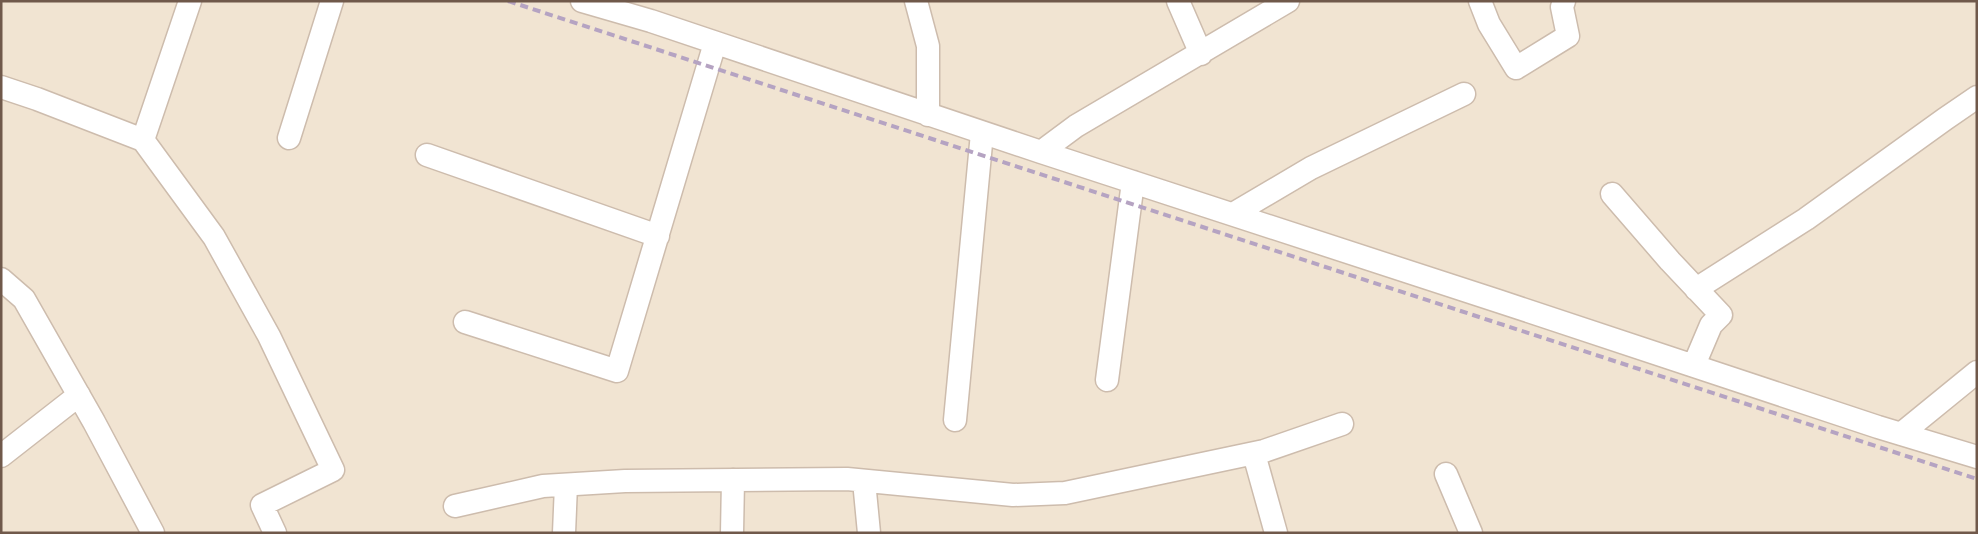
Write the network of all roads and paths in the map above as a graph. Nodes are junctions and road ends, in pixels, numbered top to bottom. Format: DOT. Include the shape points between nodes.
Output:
graph roads {
  1 [pos="190,1"];
  2 [pos="332,1"];
  3 [pos="582,1"];
  4 [pos="916,1"];
  5 [pos="1178,1"];
  6 [pos="1288,1"];
  7 [pos="1480,1"];
  8 [pos="1564,1"];
  9 [pos="653,11"];
  10 [pos="715,43"];
  11 [pos="1201,54"];
  12 [pos="1,87"];
  13 [pos="1464,94"];
  14 [pos="1977,97"];
  15 [pos="928,115"];
  16 [pos="982,133"];
  17 [pos="289,138"];
  18 [pos="143,140"];
  19 [pos="1041,152"];
  20 [pos="427,155"];
  21 [pos="1133,182"];
  22 [pos="1612,194"];
  23 [pos="1233,214"];
  24 [pos="658,236"];
  25 [pos="1,279"];
  26 [pos="1696,288"];
  27 [pos="465,322"];
  28 [pos="1694,366"];
  29 [pos="1977,372"];
  30 [pos="1107,380"];
  31 [pos="79,395"];
  32 [pos="955,420"];
  33 [pos="1342,424"];
  34 [pos="1901,434"];
  35 [pos="1254,454"];
  36 [pos="1,456"];
  37 [pos="1977,457"];
  38 [pos="1446,474"];
  39 [pos="733,480"];
  40 [pos="864,481"];
  41 [pos="566,485"];
  42 [pos="455,506"];
  43 [pos="153,533"];
  44 [pos="275,533"];
  45 [pos="564,533"];
  46 [pos="732,533"];
  47 [pos="869,533"];
  48 [pos="1276,533"];
  49 [pos="1471,533"];
  1 -- 18 [label="street"];
  2 -- 17 [label="street"];
  3 -- 9 [label="street"];
  4 -- 15 [label="street" via="928,46"];
  5 -- 11 [label="street"];
  6 -- 11 [label="street"];
  7 -- 8 [label="street" via="1489,24 1516,68 1568,36 1562,7"];
  9 -- 10 [label="street"];
  10 -- 15 [label="street"];
  10 -- 24 [label="street"];
  11 -- 19 [label="street" via="1076,126"];
  12 -- 18 [label="street"];
  13 -- 23 [label="street" via="1311,168"];
  14 -- 26 [label="street" via="1806,219"];
  15 -- 16 [label="street"];
  16 -- 19 [label="street"];
  16 -- 32 [label="street"];
  18 -- 44 [label="street" via="214,237 269,336 333,470 262,505"];
  19 -- 21 [label="street"];
  20 -- 24 [label="street"];
  21 -- 23 [label="street"];
  21 -- 30 [label="street"];
  22 -- 26 [label="street"];
  23 -- 28 [label="street"];
  24 -- 27 [label="street" via="616,372"];
  25 -- 31 [label="street" via="24,299"];
  26 -- 28 [label="street" via="1721,315 1711,325"];
  28 -- 34 [label="street"];
  29 -- 34 [label="street"];
  31 -- 36 [label="street"];
  31 -- 43 [label="street"];
  33 -- 35 [label="street"];
  34 -- 37 [label="street"];
  35 -- 40 [label="street" via="1065,493 1013,495"];
  35 -- 48 [label="street"];
  38 -- 49 [label="street"];
  39 -- 40 [label="street"];
  39 -- 41 [label="street"];
  39 -- 46 [label="street"];
  40 -- 47 [label="street"];
  41 -- 42 [label="street" via="544,486"];
  41 -- 45 [label="street"];
}
